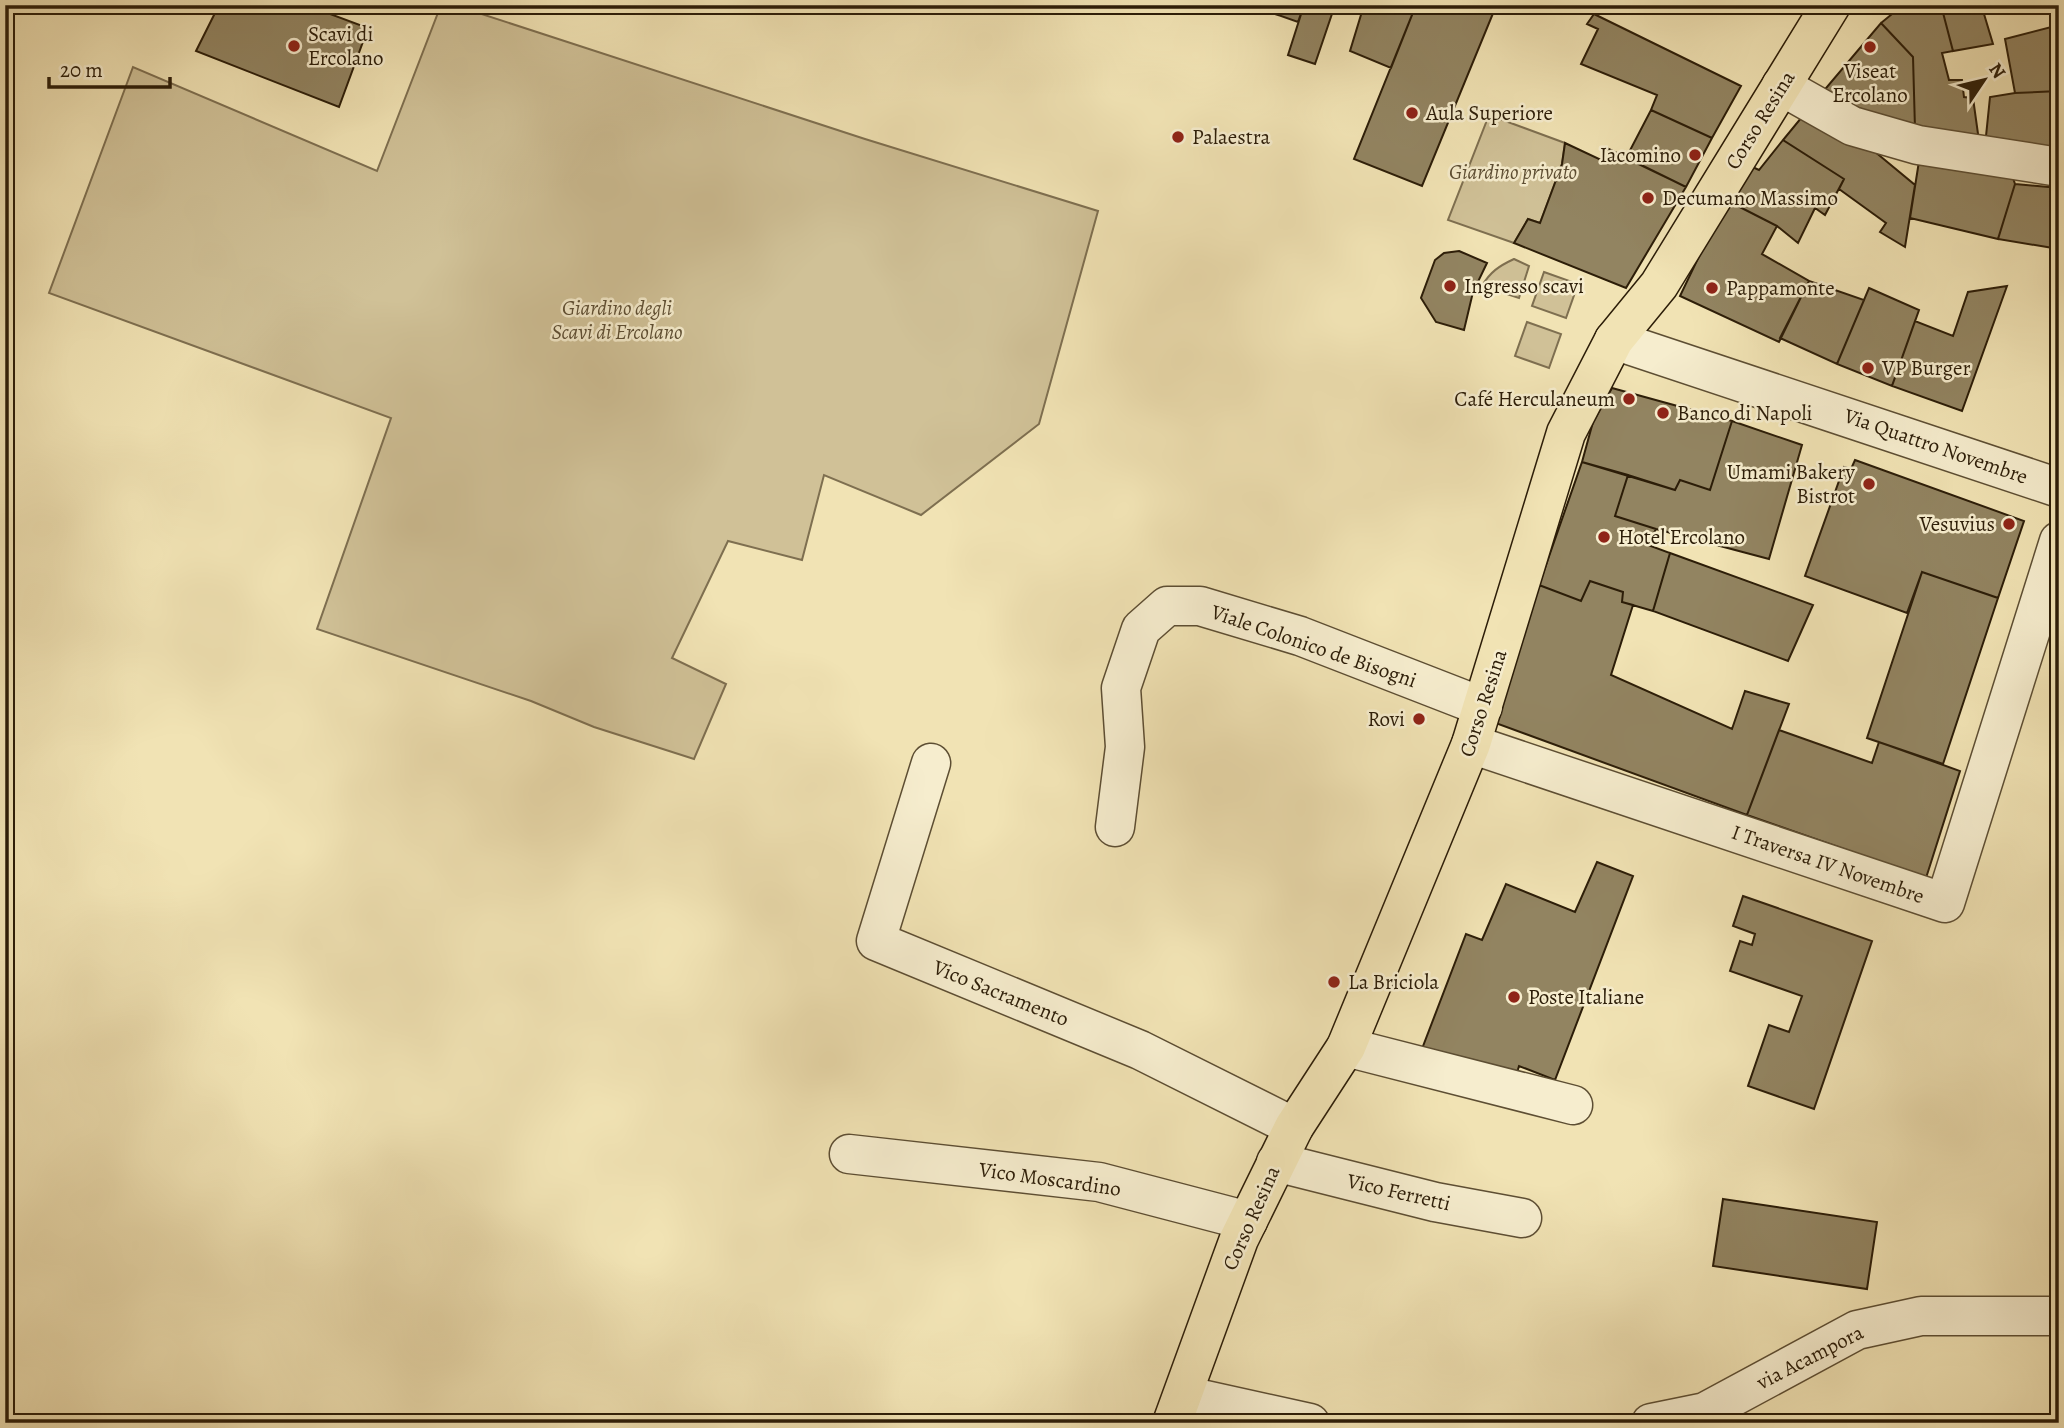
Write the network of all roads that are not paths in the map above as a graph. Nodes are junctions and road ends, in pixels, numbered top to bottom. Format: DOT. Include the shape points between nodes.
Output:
graph roads {
  1 [pos="1831,5"];
  2 [pos="1781,86"];
  3 [pos="2059,167"];
  4 [pos="1614,340"];
  5 [pos="2059,488"];
  6 [pos="2059,541"];
  7 [pos="1483,707"];
  8 [pos="1471,744"];
  9 [pos="931,763"];
  10 [pos="1115,827"];
  11 [pos="1346,1047"];
  12 [pos="1573,1105"];
  13 [pos="1294,1127"];
  14 [pos="849,1154"];
  15 [pos="1276,1162"];
  16 [pos="1522,1218"];
  17 [pos="1248,1221"];
  18 [pos="2059,1316"];
  19 [pos="1177,1409"];
  20 [pos="1310,1423"];
  21 [pos="1651,1423"];
  1 -- 2 [label="main road, Corso Resina"];
  2 -- 3 [label="street" via="1852,126 1918,145"];
  2 -- 4 [label="main road, Corso Resina" via="1659,285"];
  4 -- 5 [label="street, Via Quattro Novembre"];
  4 -- 7 [label="main road, Corso Resina" via="1566,433"];
  6 -- 8 [label="street, I Traversa IV Novembre" via="1945,903"];
  7 -- 8 [label="main road, Corso Resina"];
  7 -- 10 [label="street, Viale Colonico de Bisogni" via="1300,636 1200,606 1167,606 1141,629 1121,688 1125,747"];
  8 -- 11 [label="main road, Corso Resina"];
  9 -- 13 [label="street, Vico Sacramento" via="876,942 1140,1050"];
  11 -- 12 [label="street"];
  11 -- 13 [label="main road, Corso Resina"];
  13 -- 15 [label="main road, Corso Resina"];
  14 -- 17 [label="street, Vico Moscardino" via="1099,1182"];
  15 -- 16 [label="street, Vico Ferretti"];
  15 -- 17 [label="main road, Corso Resina"];
  17 -- 19 [label="main road, Corso Resina"];
  18 -- 21 [label="street, via Acampora" via="1921,1316 1857,1330 1705,1412"];
  19 -- 20 [label="street"];
}
